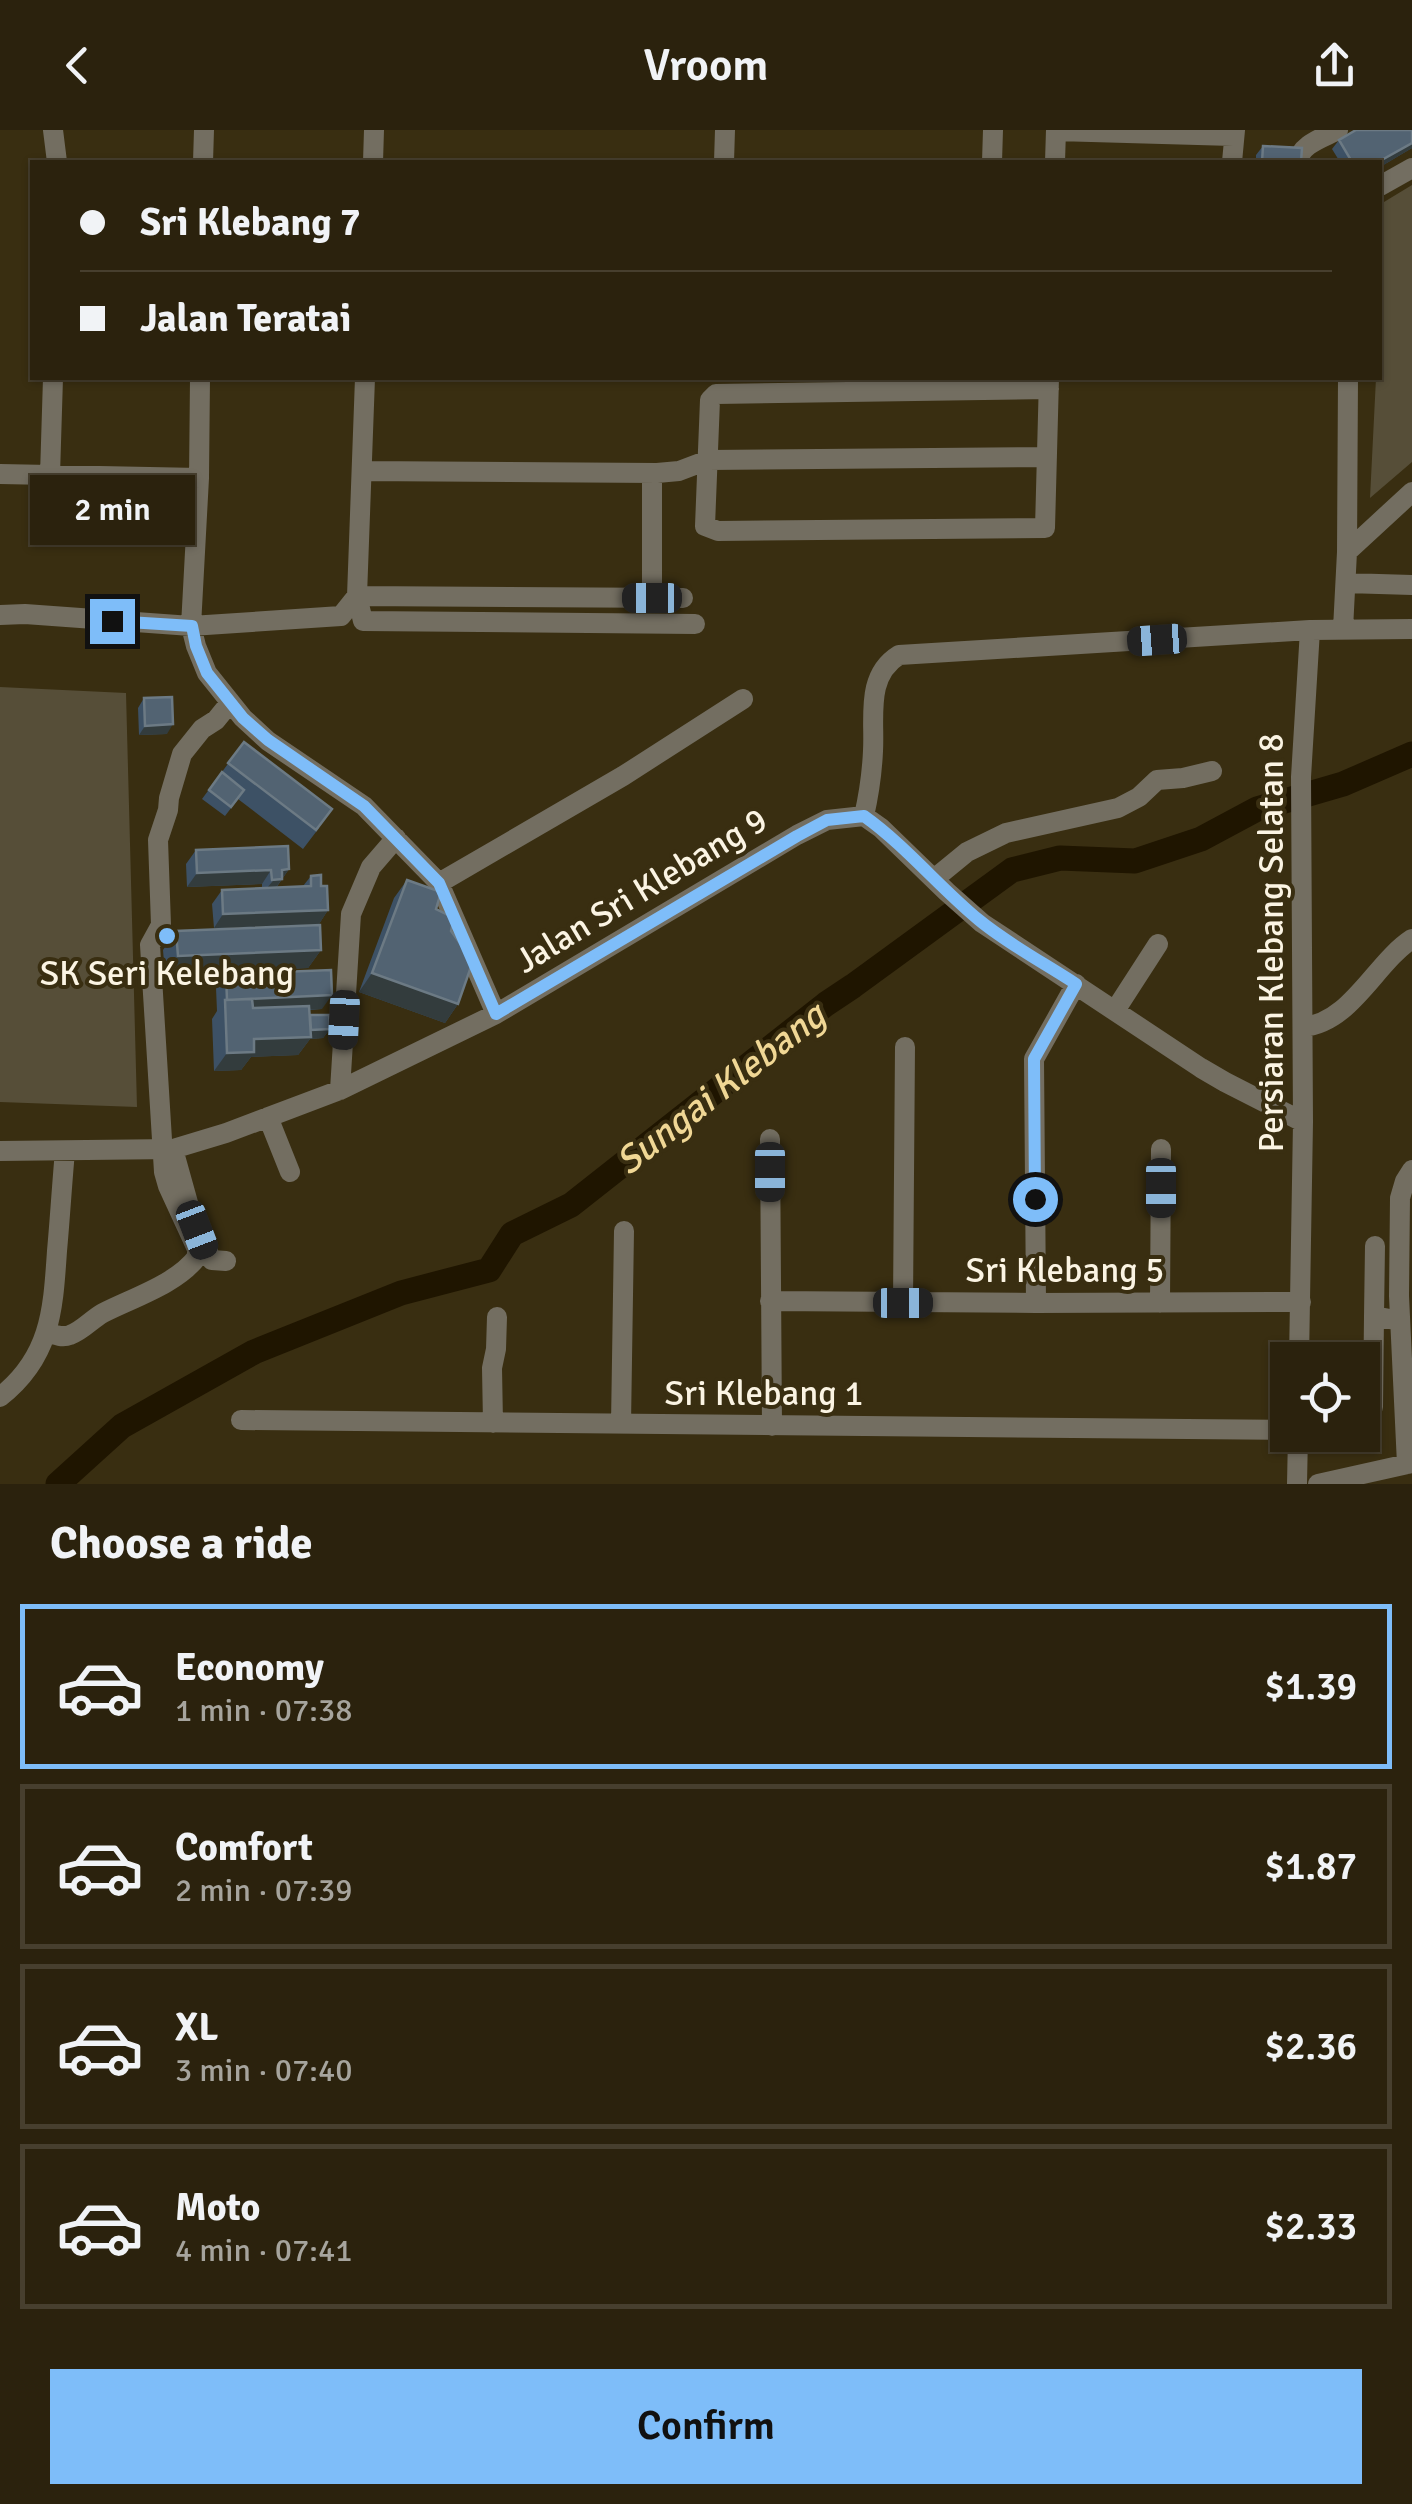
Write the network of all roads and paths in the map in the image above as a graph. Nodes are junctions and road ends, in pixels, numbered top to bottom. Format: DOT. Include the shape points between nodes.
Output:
graph roads {
  1 [pos="53,130"];
  2 [pos="204,130"];
  3 [pos="374,130"];
  4 [pos="725,130"];
  5 [pos="993,130"];
  6 [pos="1056,130"];
  7 [pos="1338,130"];
  8 [pos="1234,133"];
  9 [pos="57,160"];
  10 [pos="203,160"];
  11 [pos="373,160"];
  12 [pos="724,160"];
  13 [pos="992,160"];
  14 [pos="1055,160"];
  15 [pos="1232,160"];
  16 [pos="1298,160"];
  17 [pos="1412,168"];
  18 [pos="1382,185"];
  19 [pos="53,380"];
  20 [pos="200,380"];
  21 [pos="366,380"];
  22 [pos="1348,380"];
  23 [pos="1049,383"];
  24 [pos="1047,457"];
  25 [pos="708,460"];
  26 [pos="362,471"];
  27 [pos="652,473"];
  28 [pos="0,474"];
  29 [pos="50,475"];
  30 [pos="199,478"];
  31 [pos="1412,492"];
  32 [pos="1347,552"];
  33 [pos="1346,583"];
  34 [pos="1412,585"];
  35 [pos="357,596"];
  36 [pos="652,598"];
  37 [pos="683,598"];
  38 [pos="0,615"];
  39 [pos="695,624"];
  40 [pos="192,626"];
  41 [pos="1343,629"];
  42 [pos="1310,630"];
  43 [pos="1412,630"];
  44 [pos="743,699"];
  45 [pos="230,704"];
  46 [pos="1212,772"];
  47 [pos="864,816"];
  48 [pos="396,838"];
  49 [pos="439,883"];
  50 [pos="940,886"];
  51 [pos="1412,939"];
  52 [pos="1158,944"];
  53 [pos="1076,984"];
  54 [pos="1116,1010"];
  55 [pos="496,1014"];
  56 [pos="1303,1027"];
  57 [pos="905,1047"];
  58 [pos="340,1090"];
  59 [pos="268,1117"];
  60 [pos="1304,1122"];
  61 [pos="770,1140"];
  62 [pos="1161,1149"];
  63 [pos="167,1150"];
  64 [pos="0,1151"];
  65 [pos="65,1151"];
  66 [pos="1412,1170"];
  67 [pos="290,1172"];
  68 [pos="624,1231"];
  69 [pos="1375,1246"];
  70 [pos="226,1261"];
  71 [pos="770,1301"];
  72 [pos="1301,1302"];
  73 [pos="903,1303"];
  74 [pos="1036,1303"];
  75 [pos="1160,1303"];
  76 [pos="1374,1316"];
  77 [pos="497,1317"];
  78 [pos="1400,1321"];
  79 [pos="47,1332"];
  80 [pos="1300,1342"];
  81 [pos="1374,1342"];
  82 [pos="0,1396"];
  83 [pos="240,1420"];
  84 [pos="494,1423"];
  85 [pos="621,1424"];
  86 [pos="772,1426"];
  87 [pos="1270,1430"];
  88 [pos="1298,1452"];
  89 [pos="1410,1463"];
  90 [pos="1298,1484"];
  91 [pos="1318,1484"];
  1 -- 9 [label="street"];
  2 -- 10 [label="street"];
  3 -- 11 [label="street"];
  4 -- 12 [label="street"];
  5 -- 13 [label="street"];
  6 -- 8 [label="street"];
  6 -- 14 [label="street"];
  7 -- 16 [label="street" via="1304,149"];
  8 -- 15 [label="street"];
  17 -- 18 [label="street"];
  19 -- 29 [label="street"];
  20 -- 30 [label="street"];
  21 -- 26 [label="street"];
  22 -- 32 [label="street"];
  23 -- 24 [label="street"];
  23 -- 25 [label="street" via="716,394 710,400"];
  24 -- 25 [label="street"];
  24 -- 25 [label="street" via="1046,528 718,532 704,520"];
  25 -- 27 [label="street"];
  26 -- 27 [label="street"];
  26 -- 35 [label="street"];
  27 -- 36 [label="street"];
  28 -- 29 [label="street"];
  29 -- 30 [label="street"];
  30 -- 40 [label="street"];
  31 -- 32 [label="street"];
  32 -- 33 [label="street"];
  33 -- 34 [label="street"];
  33 -- 41 [label="street"];
  35 -- 36 [label="street"];
  35 -- 39 [label="street" via="364,621"];
  35 -- 40 [label="street" via="341,616"];
  36 -- 37 [label="street"];
  38 -- 40 [label="street"];
  40 -- 45 [label="street" via="207,673"];
  41 -- 42 [label="street"];
  41 -- 43 [label="street"];
  42 -- 47 [label="street" via="899,654 874,691"];
  42 -- 56 [label="street, Persiaran Klebang Selatan 8" via="1301,777"];
  44 -- 49 [label="street"];
  45 -- 48 [label="street"];
  45 -- 63 [label="street" via="184,749 158,840 161,925 150,948"];
  46 -- 50 [label="street" via="1157,780 1118,808 1006,833 967,852"];
  47 -- 50 [label="street"];
  47 -- 55 [label="street, Jalan Sri Klebang 9" via="827,820 797,836"];
  48 -- 49 [label="street"];
  48 -- 58 [label="street" via="371,867 351,914"];
  49 -- 55 [label="street"];
  50 -- 53 [label="street" via="982,923"];
  51 -- 56 [label="street" via="1346,1004"];
  52 -- 54 [label="street"];
  53 -- 54 [label="street"];
  53 -- 74 [label="street" via="1034,1059"];
  54 -- 60 [label="street" via="1225,1082"];
  55 -- 58 [label="street, Jalan Sri Klebang 9"];
  56 -- 60 [label="street, Persiaran Klebang Selatan 8"];
  57 -- 73 [label="street"];
  58 -- 59 [label="street, Jalan Sri Klebang 9"];
  59 -- 63 [label="street, Jalan Sri Klebang 9"];
  59 -- 67 [label="street"];
  60 -- 72 [label="street, Persiaran Klebang Selatan 8"];
  61 -- 71 [label="street"];
  62 -- 75 [label="street"];
  63 -- 65 [label="street, Jalan Sri Klebang 9"];
  63 -- 70 [label="street" via="205,1250 212,1260"];
  63 -- 79 [label="street" via="165,1178 196,1260 76,1332"];
  64 -- 65 [label="street, Jalan Sri Klebang 9"];
  65 -- 79 [label="street"];
  66 -- 78 [label="street" via="1400,1198"];
  68 -- 85 [label="street"];
  69 -- 76 [label="street"];
  71 -- 73 [label="street, Sri Klebang 5"];
  71 -- 86 [label="street"];
  72 -- 75 [label="street, Sri Klebang 5"];
  72 -- 80 [label="street, Persiaran Klebang Selatan 8"];
  73 -- 74 [label="street, Sri Klebang 5"];
  74 -- 75 [label="street, Sri Klebang 5"];
  76 -- 78 [label="street"];
  76 -- 81 [label="street"];
  77 -- 84 [label="street"];
  78 -- 89 [label="street"];
  79 -- 82 [label="street" via="28,1368"];
  83 -- 84 [label="street, Sri Klebang 1"];
  84 -- 85 [label="street, Sri Klebang 1"];
  85 -- 86 [label="street, Sri Klebang 1"];
  86 -- 87 [label="street, Sri Klebang 1"];
  88 -- 90 [label="street"];
  89 -- 91 [label="street"];
}
